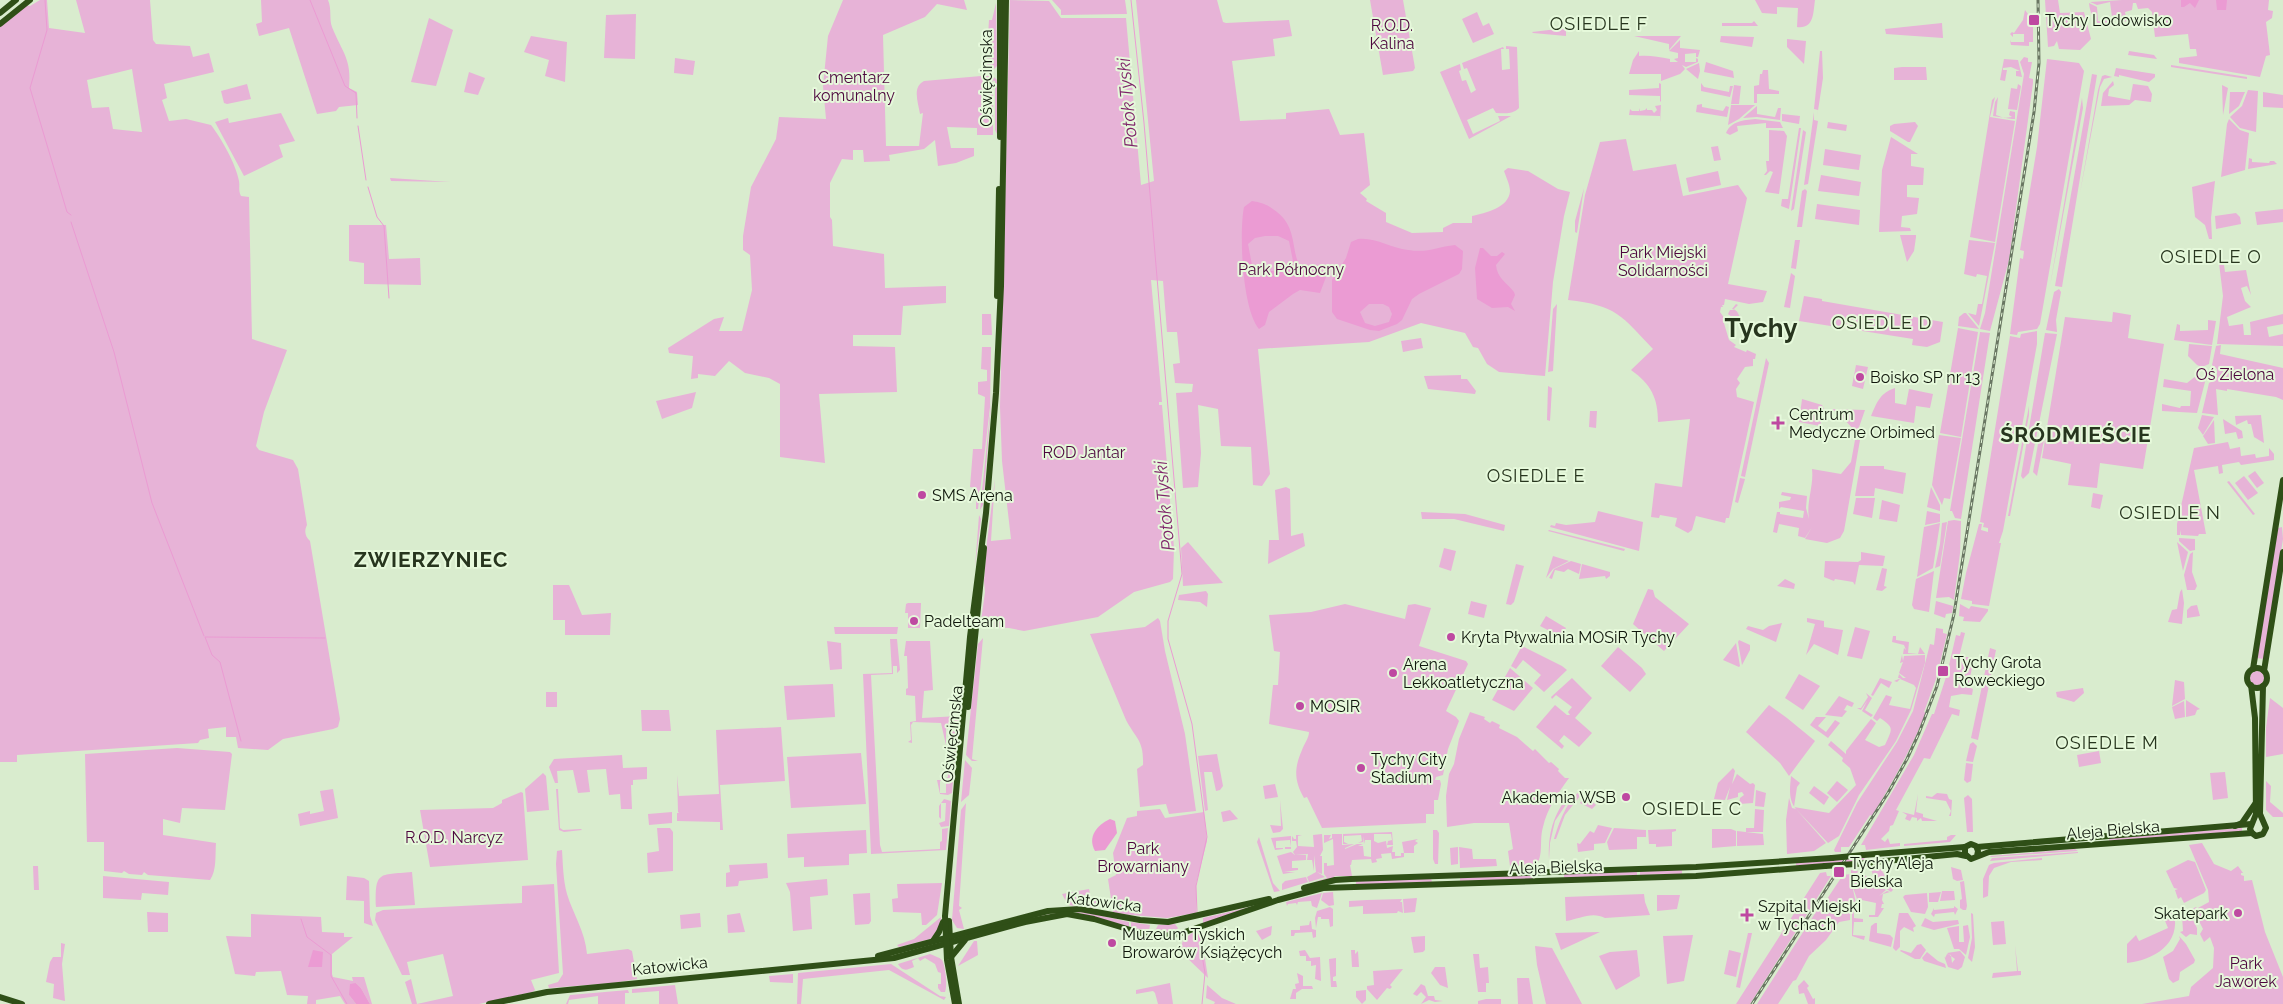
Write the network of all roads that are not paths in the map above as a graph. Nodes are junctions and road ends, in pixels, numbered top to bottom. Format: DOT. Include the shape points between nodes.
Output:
graph roads {
  1 [pos="16,0"];
  2 [pos="25,0"];
  3 [pos="30,0"];
  4 [pos="1000,0"];
  5 [pos="1006,0"];
  6 [pos="0,13"];
  7 [pos="0,23"];
  8 [pos="1002,155"];
  9 [pos="2283,480"];
  10 [pos="2283,552"];
  11 [pos="2254,669"];
  12 [pos="2264,671"];
  13 [pos="2251,685"];
  14 [pos="2263,686"];
  15 [pos="2256,801"];
  16 [pos="2261,821"];
  17 [pos="2252,823"];
  18 [pos="2234,826"];
  19 [pos="2256,834"];
  20 [pos="2104,836"];
  21 [pos="2105,845"];
  22 [pos="1977,847"];
  23 [pos="1965,848"];
  24 [pos="1966,856"];
  25 [pos="1977,856"];
  26 [pos="1791,861"];
  27 [pos="1773,862"];
  28 [pos="1792,869"];
  29 [pos="1773,870"];
  30 [pos="1351,879"];
  31 [pos="1351,887"];
  32 [pos="947,919"];
  33 [pos="1176,921"];
  34 [pos="965,936"];
  35 [pos="1154,937"];
  36 [pos="947,940"];
  37 [pos="933,941"];
  38 [pos="928,949"];
  39 [pos="949,958"];
  40 [pos="856,962"];
  41 [pos="0,997"];
  42 [pos="22,1004"];
  43 [pos="489,1004"];
  44 [pos="957,1004"];
  1 -- 6 [label="main road"];
  2 -- 7 [label="main road"];
  3 -- 7 [label="main road"];
  4 -- 8 [label="main road, Oświęcimska" via="999,120"];
  5 -- 8 [label="main road, Oświęcimska"];
  8 -- 32 [label="main road, Oświęcimska" via="1002,286 996,393 974,601"];
  9 -- 11 [label="main road"];
  10 -- 12 [label="main road"];
  11 -- 12 [label="main road"];
  11 -- 13 [label="main road" via="2248,677"];
  12 -- 14 [label="main road" via="2267,678"];
  13 -- 14 [label="main road"];
  13 -- 15 [label="main road" via="2255,718"];
  14 -- 16 [label="main road"];
  15 -- 17 [label="main road"];
  15 -- 18 [label="main road" via="2242,823"];
  16 -- 17 [label="main road, Aleja Bielska"];
  16 -- 19 [label="main road" via="2266,828"];
  17 -- 18 [label="main road, Aleja Bielska"];
  17 -- 19 [label="main road"];
  18 -- 20 [label="main road, Aleja Bielska"];
  19 -- 21 [label="main road, Aleja Bielska"];
  20 -- 21 [label="main road" via="2108,839"];
  20 -- 22 [label="main road, Aleja Bielska"];
  21 -- 25 [label="main road, Aleja Bielska" via="1989,852"];
  22 -- 23 [label="main road" via="1971,844"];
  22 -- 25 [label="main road"];
  23 -- 24 [label="main road"];
  23 -- 26 [label="main road, Aleja Bielska, bridge"];
  24 -- 25 [label="main road" via="1971,859"];
  24 -- 28 [label="main road, Aleja Bielska, bridge" via="1956,854"];
  26 -- 27 [label="main road, Aleja Bielska"];
  26 -- 28 [label="main road"];
  27 -- 29 [label="main road" via="1770,866"];
  27 -- 30 [label="main road, Aleja Bielska"];
  28 -- 29 [label="main road, Aleja Bielska"];
  29 -- 31 [label="main road, Aleja Bielska" via="1696,876"];
  30 -- 31 [label="main road"];
  30 -- 33 [label="main road, Aleja Bielska" via="1324,882 1258,903"];
  31 -- 35 [label="main road, Aleja Bielska" via="1303,893 1197,929"];
  32 -- 34 [label="main road" via="954,930"];
  32 -- 36 [label="main road, Oświęcimska"];
  32 -- 37 [label="main road"];
  33 -- 34 [label="main road, Katowicka" via="1140,920 1068,909 1034,914"];
  34 -- 35 [label="main road, Katowicka" via="1068,914 1094,918"];
  34 -- 36 [label="main road, Katowicka"];
  34 -- 39 [label="main road"];
  36 -- 37 [label="main road, Katowicka"];
  36 -- 38 [label="main road, Katowicka"];
  36 -- 39 [label="main road, Oświęcimska"];
  37 -- 40 [label="main road, Katowicka"];
  38 -- 39 [label="main road"];
  38 -- 40 [label="main road, Katowicka" via="894,958"];
  39 -- 44 [label="main road, Oświęcimska"];
  40 -- 43 [label="main road, Katowicka" via="550,992"];
  41 -- 42 [label="main road"];
}
